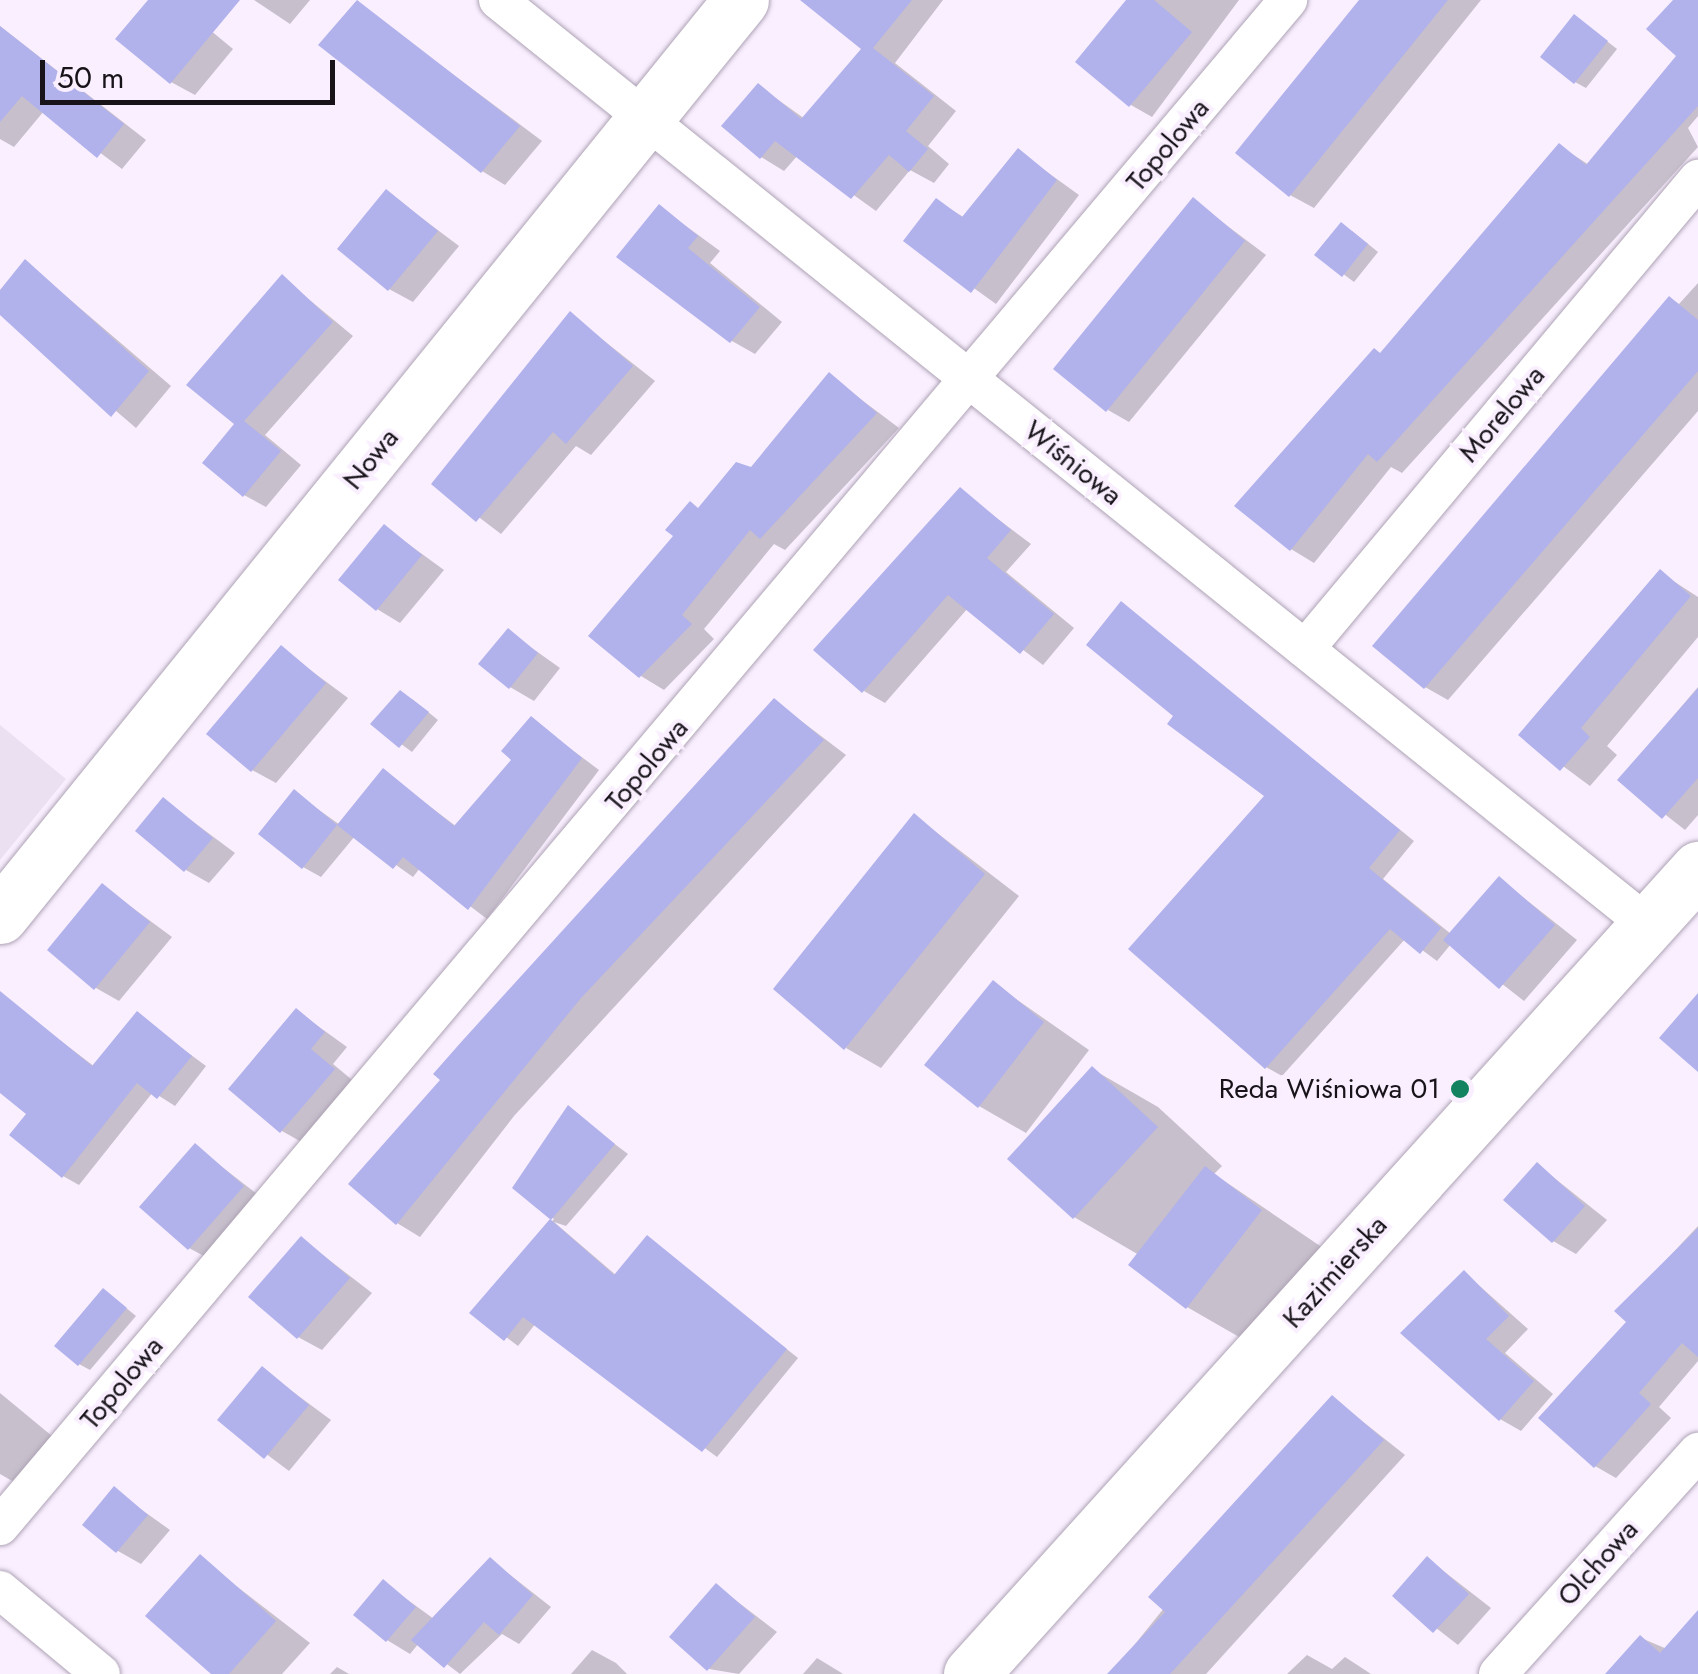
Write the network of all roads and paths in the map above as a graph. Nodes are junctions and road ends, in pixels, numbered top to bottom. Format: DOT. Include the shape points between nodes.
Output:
graph roads {
  1 [pos="498,0"];
  2 [pos="741,0"];
  3 [pos="1288,0"];
  4 [pos="646,119"];
  5 [pos="1698,179"];
  6 [pos="973,382"];
  7 [pos="1306,649"];
  8 [pos="1698,869"];
  9 [pos="0,916"];
  10 [pos="1648,925"];
  11 [pos="1698,1452"];
  12 [pos="0,1526"];
  13 [pos="0,1590"];
  14 [pos="101,1674"];
  15 [pos="971,1674"];
  16 [pos="1498,1674"];
  1 -- 4 [label="street, Wiśniowa"];
  2 -- 4 [label="street, Nowa"];
  3 -- 6 [label="street, Topolowa"];
  4 -- 6 [label="street, Wiśniowa"];
  4 -- 9 [label="street, Nowa"];
  5 -- 7 [label="street, Morelowa"];
  6 -- 7 [label="street, Wiśniowa"];
  6 -- 12 [label="street, Topolowa"];
  7 -- 10 [label="street, Wiśniowa"];
  8 -- 10 [label="street, Kazimierska"];
  10 -- 15 [label="street, Kazimierska"];
  11 -- 16 [label="street, Olchowa"];
  13 -- 14 [label="street"];
}
